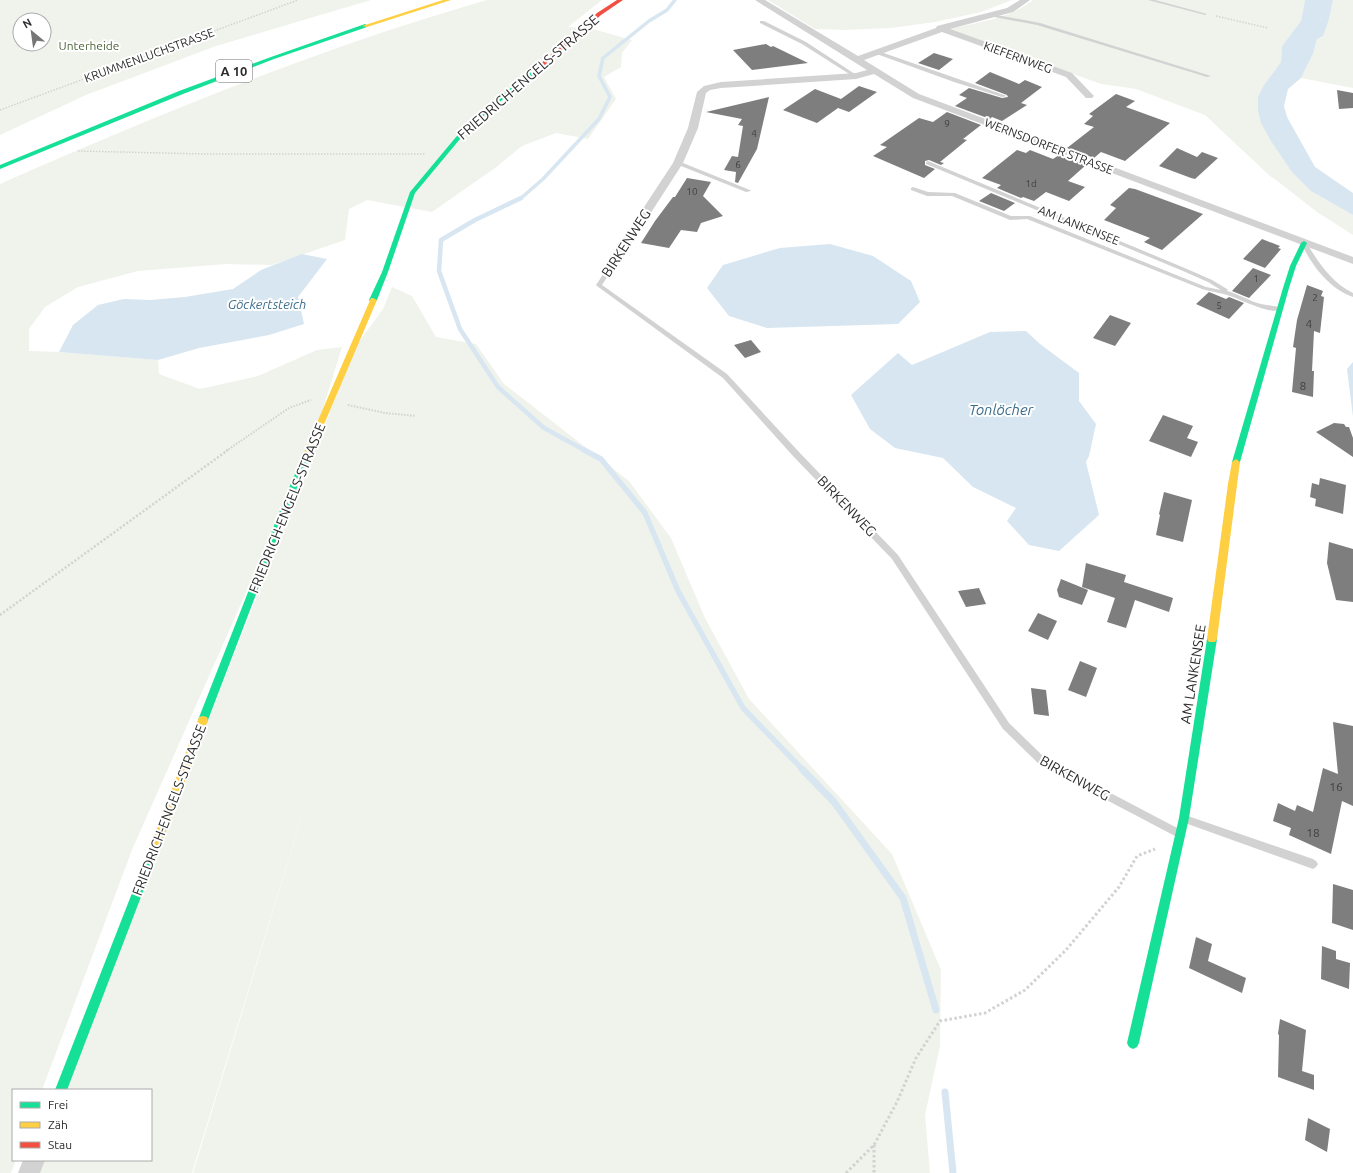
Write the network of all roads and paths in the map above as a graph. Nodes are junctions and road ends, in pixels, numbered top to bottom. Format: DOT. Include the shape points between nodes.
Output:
graph roads {
  1 [pos="298,0"];
  2 [pos="448,0"];
  3 [pos="620,0"];
  4 [pos="759,0"];
  5 [pos="1026,0"];
  6 [pos="1150,0"];
  7 [pos="1205,14"];
  8 [pos="991,15"];
  9 [pos="762,22"];
  10 [pos="940,28"];
  11 [pos="1268,28"];
  12 [pos="876,52"];
  13 [pos="856,60"];
  14 [pos="875,71"];
  15 [pos="856,76"];
  16 [pos="1208,76"];
  17 [pos="1004,96"];
  18 [pos="1089,96"];
  19 [pos="0,110"];
  20 [pos="78,151"];
  21 [pos="444,155"];
  22 [pos="678,163"];
  23 [pos="928,163"];
  24 [pos="0,167"];
  25 [pos="913,188"];
  26 [pos="748,191"];
  27 [pos="1304,243"];
  28 [pos="1353,261"];
  29 [pos="610,268"];
  30 [pos="1234,296"];
  31 [pos="1353,296"];
  32 [pos="1280,309"];
  33 [pos="330,401"];
  34 [pos="416,416"];
  35 [pos="0,615"];
  36 [pos="1184,818"];
  37 [pos="1180,834"];
  38 [pos="1177,850"];
  39 [pos="1313,864"];
  40 [pos="1133,1043"];
  41 [pos="61,1089"];
  42 [pos="874,1145"];
  43 [pos="34,1161"];
  44 [pos="29,1173"];
  45 [pos="846,1173"];
  46 [pos="874,1173"];
  1 -- 19 [label="path, KRUMMENLUCHSTRASSE"];
  2 -- 24 [label="main road, A 10" via="364,25 242,68 151,103"];
  3 -- 21 [label="main road, FRIEDRICH-ENGELS-STRASSE" via="599,14 534,73 490,107"];
  4 -- 13 [label="street, WERNSDORFER STRASSE"];
  5 -- 8 [label="street" via="1010,10"];
  6 -- 7 [label="lane"];
  7 -- 11 [label="path"];
  8 -- 10 [label="street"];
  8 -- 16 [label="lane" via="1038,24"];
  9 -- 15 [label="lane" via="804,43"];
  10 -- 12 [label="street"];
  10 -- 18 [label="street, KIEFERNWEG" via="1069,75"];
  12 -- 13 [label="street"];
  12 -- 17 [label="lane" via="956,82"];
  13 -- 14 [label="street, WERNSDORFER STRASSE"];
  14 -- 15 [label="street, BIRKENWEG"];
  14 -- 27 [label="street, WERNSDORFER STRASSE" via="916,96"];
  15 -- 22 [label="street, BIRKENWEG" via="757,82 708,88 702,92 693,128"];
  20 -- 21 [label="path"];
  21 -- 33 [label="main road, FRIEDRICH-ENGELS-STRASSE" via="412,193 385,272"];
  22 -- 26 [label="lane"];
  22 -- 29 [label="street, BIRKENWEG"];
  23 -- 30 [label="lane, AM LANKENSEE" via="1210,281"];
  25 -- 30 [label="lane, AM LANKENSEE" via="927,194 953,194 1010,218 1028,217 1177,278"];
  27 -- 28 [label="street, WERNSDORFER STRASSE"];
  27 -- 31 [label="lane" via="1309,256 1328,277"];
  27 -- 32 [label="main road, AM LANKENSEE" via="1293,266"];
  29 -- 37 [label="lane, BIRKENWEG" via="598,285 725,376 895,557 1006,726 1037,757"];
  30 -- 32 [label="lane, AM LANKENSEE" via="1259,306"];
  32 -- 36 [label="main road, AM LANKENSEE" via="1236,461 1205,690"];
  33 -- 34 [label="path" via="385,413"];
  33 -- 35 [label="path" via="318,398 298,404 251,432"];
  33 -- 41 [label="main road, FRIEDRICH-ENGELS-STRASSE" via="290,495"];
  36 -- 37 [label="main road, AM LANKENSEE"];
  36 -- 39 [label="lane"];
  37 -- 38 [label="main road, AM LANKENSEE"];
  38 -- 40 [label="main road, AM LANKENSEE"];
  38 -- 42 [label="path" via="1157,848 1137,856 1119,887 1066,950 1025,990 985,1013 940,1021 916,1058 897,1102"];
  42 -- 45 [label="path"];
  42 -- 46 [label="path"];
  43 -- 44 [label="street"];
}
